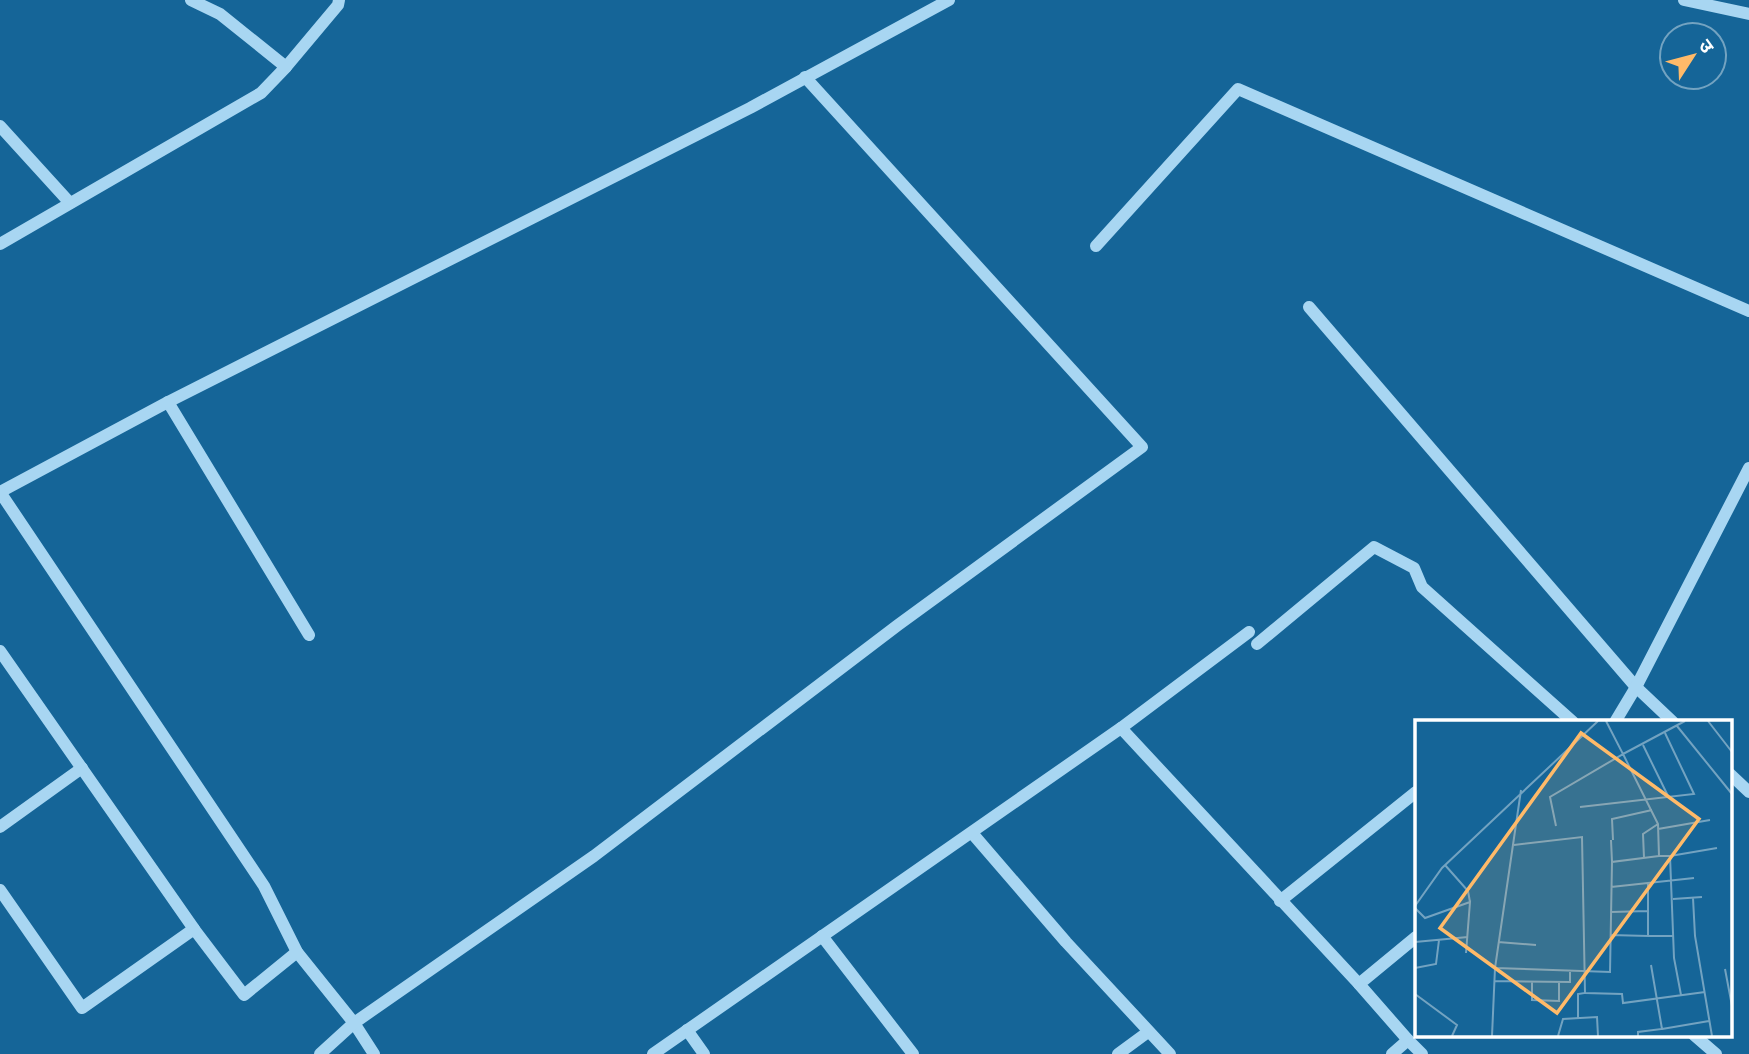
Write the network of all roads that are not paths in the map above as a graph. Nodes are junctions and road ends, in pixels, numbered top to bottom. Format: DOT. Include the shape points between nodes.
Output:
graph roads {
  1 [pos="191,0"];
  2 [pos="339,0"];
  3 [pos="949,0"];
  4 [pos="1684,0"];
  5 [pos="1749,14"];
  6 [pos="286,67"];
  7 [pos="805,77"];
  8 [pos="0,127"];
  9 [pos="70,203"];
  10 [pos="0,244"];
  11 [pos="1096,246"];
  12 [pos="1309,307"];
  13 [pos="1749,311"];
  14 [pos="168,401"];
  15 [pos="1749,468"];
  16 [pos="0,492"];
  17 [pos="1249,632"];
  18 [pos="309,635"];
  19 [pos="1258,643"];
  20 [pos="0,651"];
  21 [pos="1636,687"];
  22 [pos="1571,720"];
  23 [pos="1616,720"];
  24 [pos="1671,720"];
  25 [pos="1122,728"];
  26 [pos="82,768"];
  27 [pos="1732,775"];
  28 [pos="1747,786"];
  29 [pos="1415,793"];
  30 [pos="0,827"];
  31 [pos="972,833"];
  32 [pos="0,890"];
  33 [pos="1280,901"];
  34 [pos="194,929"];
  35 [pos="822,936"];
  36 [pos="1415,938"];
  37 [pos="297,952"];
  38 [pos="1359,984"];
  39 [pos="354,1023"];
  40 [pos="687,1030"];
  41 [pos="1148,1032"];
  42 [pos="1695,1036"];
  43 [pos="1408,1040"];
  44 [pos="320,1054"];
  45 [pos="374,1054"];
  46 [pos="653,1054"];
  47 [pos="704,1054"];
  48 [pos="913,1054"];
  49 [pos="1118,1054"];
  50 [pos="1170,1054"];
  51 [pos="1392,1054"];
  52 [pos="1422,1054"];
  53 [pos="1716,1054"];
  1 -- 6 [label="street" via="220,14"];
  2 -- 6 [label="street"];
  3 -- 7 [label="street"];
  4 -- 5 [label="street"];
  6 -- 9 [label="street" via="261,93"];
  7 -- 14 [label="street"];
  7 -- 39 [label="street" via="1142,447 594,856"];
  8 -- 9 [label="street"];
  9 -- 10 [label="street"];
  11 -- 13 [label="street" via="1238,89"];
  12 -- 21 [label="street"];
  14 -- 16 [label="street"];
  14 -- 18 [label="street"];
  15 -- 21 [label="street"];
  16 -- 37 [label="street" via="264,886"];
  17 -- 25 [label="street"];
  19 -- 22 [label="street" via="1374,547 1414,568 1422,587"];
  20 -- 26 [label="street"];
  21 -- 23 [label="street"];
  21 -- 24 [label="street"];
  25 -- 31 [label="street"];
  25 -- 33 [label="street"];
  26 -- 30 [label="street"];
  26 -- 34 [label="street"];
  27 -- 28 [label="street"];
  29 -- 33 [label="street"];
  31 -- 35 [label="street"];
  31 -- 41 [label="street"];
  32 -- 34 [label="street" via="82,1008"];
  33 -- 38 [label="street"];
  34 -- 37 [label="street" via="244,995"];
  35 -- 40 [label="street"];
  35 -- 48 [label="street"];
  36 -- 38 [label="street"];
  37 -- 39 [label="street"];
  38 -- 43 [label="street"];
  39 -- 44 [label="street"];
  39 -- 45 [label="street"];
  40 -- 46 [label="street"];
  40 -- 47 [label="street"];
  41 -- 49 [label="street"];
  41 -- 50 [label="street"];
  42 -- 53 [label="street"];
  43 -- 51 [label="street"];
  43 -- 52 [label="street"];
}
